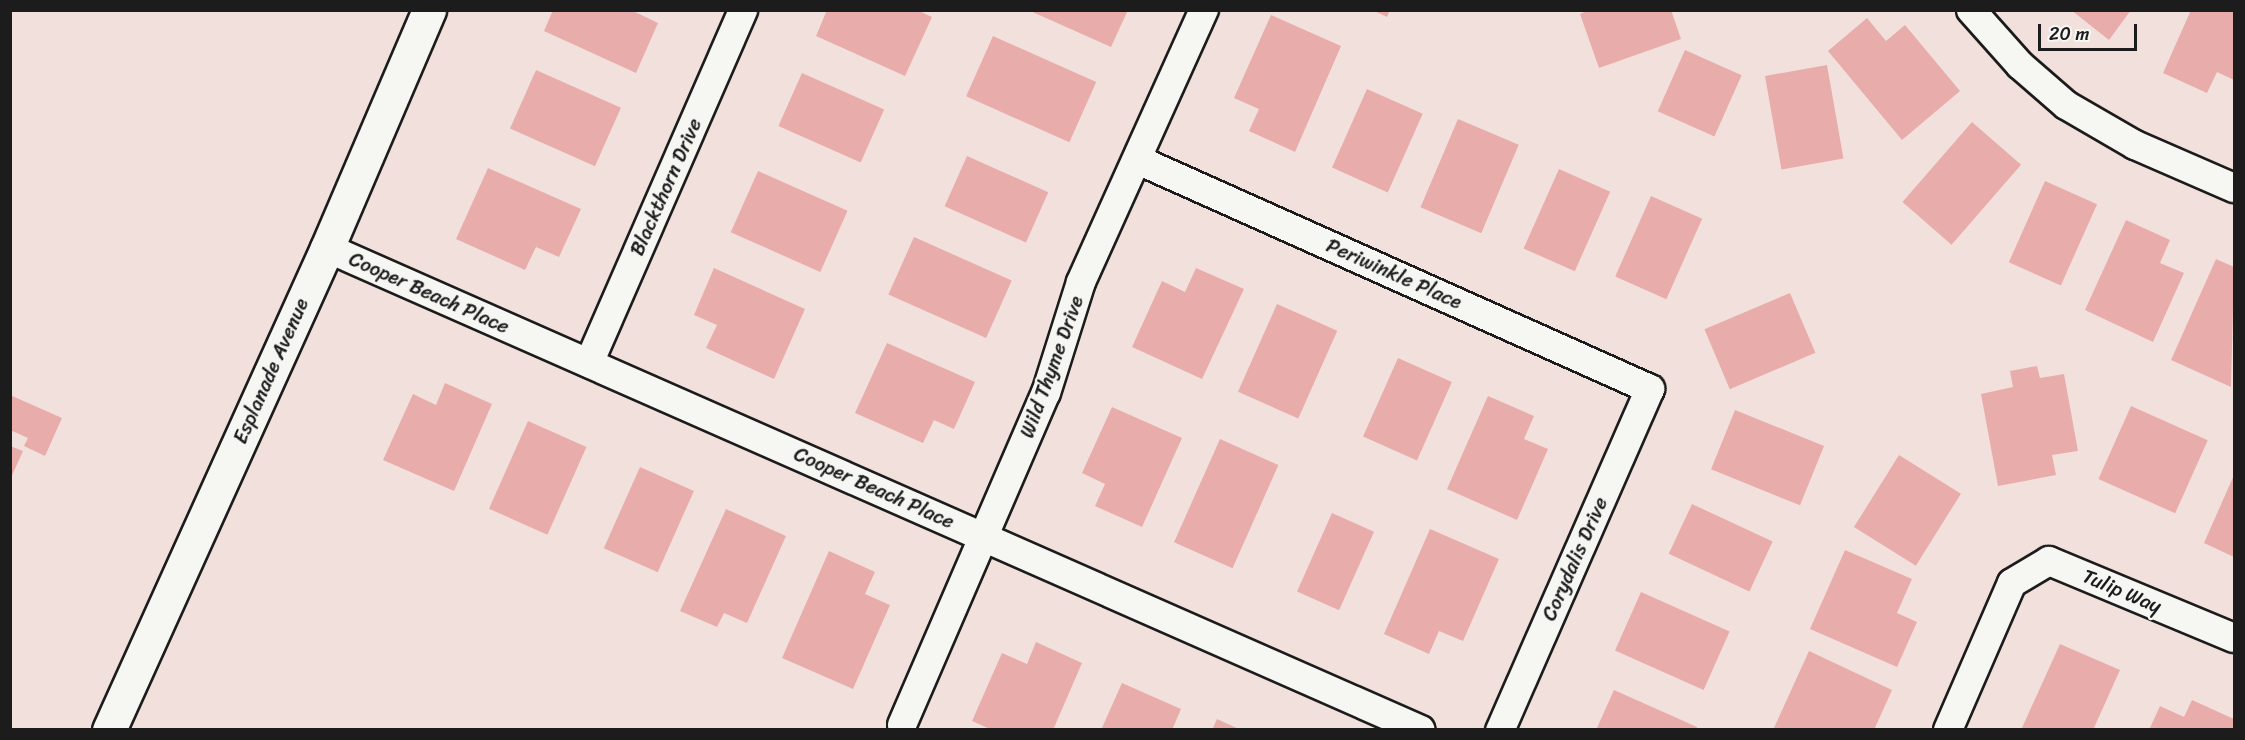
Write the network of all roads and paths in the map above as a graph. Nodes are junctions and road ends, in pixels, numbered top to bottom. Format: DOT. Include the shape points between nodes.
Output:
graph roads {
  1 [pos="429,10"];
  2 [pos="743,10"];
  3 [pos="1204,10"];
  4 [pos="1971,10"];
  5 [pos="1138,160"];
  6 [pos="2235,188"];
  7 [pos="327,248"];
  8 [pos="589,363"];
  9 [pos="1650,389"];
  10 [pos="984,537"];
  11 [pos="2235,638"];
  12 [pos="902,725"];
  13 [pos="109,729"];
  14 [pos="1421,729"];
  15 [pos="1500,729"];
  16 [pos="1948,729"];
  1 -- 7 [label="main road, Esplanade Avenue"];
  2 -- 8 [label="street, Blackthorn Drive"];
  3 -- 5 [label="street, Wild Thyme Drive"];
  4 -- 6 [label="street" via="2020,65 2066,105 2134,145"];
  5 -- 9 [label="street, Periwinkle Place"];
  5 -- 10 [label="street, Wild Thyme Drive" via="1082,282 1047,393"];
  7 -- 8 [label="street, Cooper Beach Place"];
  7 -- 13 [label="main road, Esplanade Avenue"];
  8 -- 10 [label="street, Cooper Beach Place"];
  9 -- 15 [label="street, Corydalis Drive"];
  10 -- 12 [label="street, Wild Thyme Drive"];
  10 -- 14 [label="street, Cooper Beach Place"];
  11 -- 16 [label="street, Tulip Way" via="2049,561 2012,583"];
}
